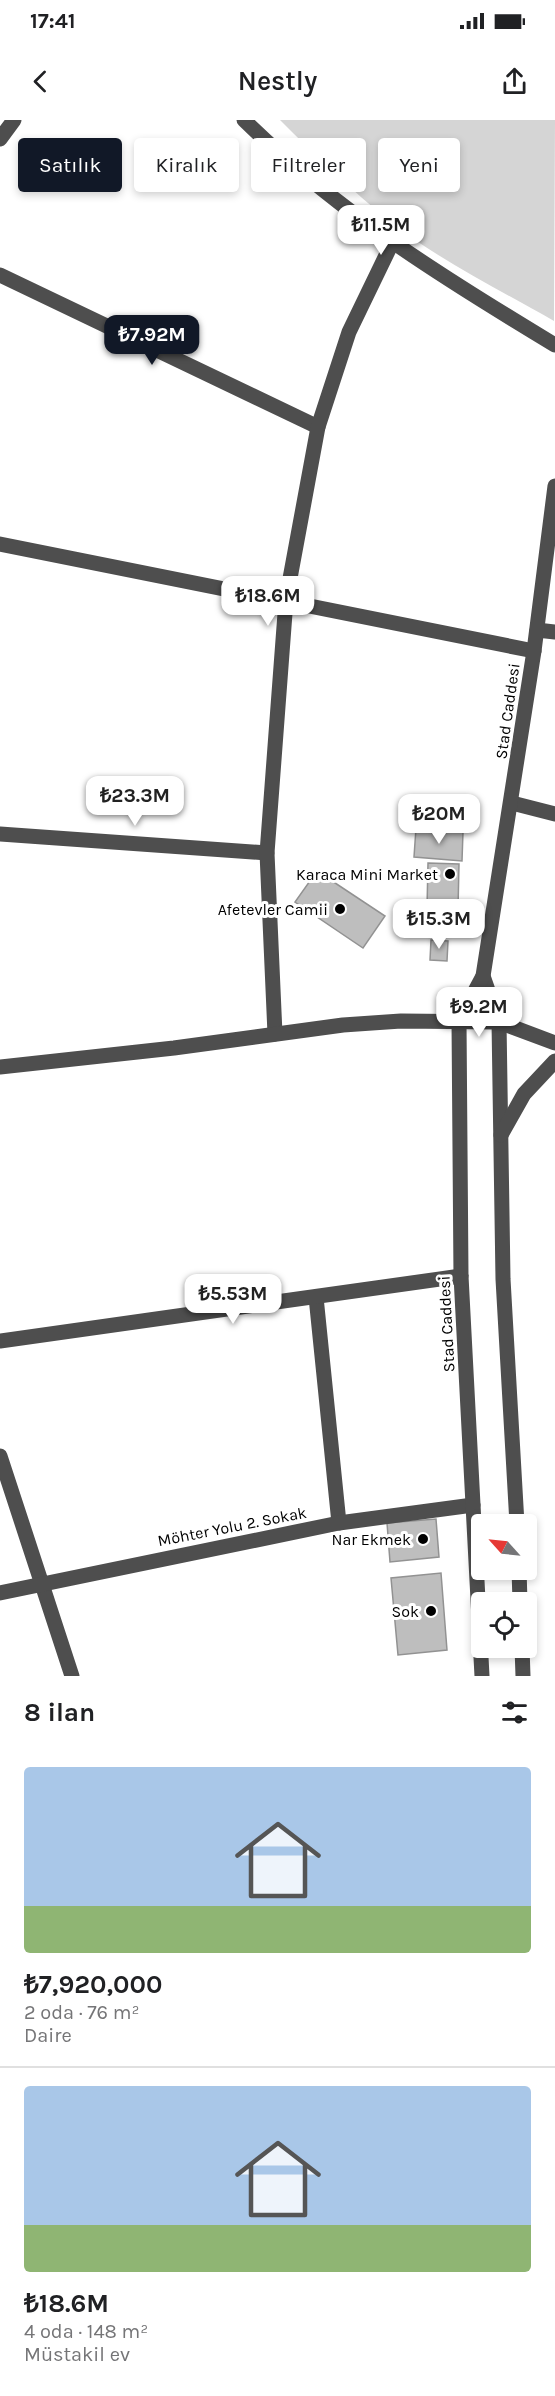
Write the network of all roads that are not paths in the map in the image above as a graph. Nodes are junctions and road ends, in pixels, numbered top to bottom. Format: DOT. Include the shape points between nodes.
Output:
graph roads {
  1 [pos="14,120"];
  2 [pos="244,120"];
  3 [pos="0,139"];
  4 [pos="392,243"];
  5 [pos="0,275"];
  6 [pos="555,345"];
  7 [pos="318,427"];
  8 [pos="555,486"];
  9 [pos="0,544"];
  10 [pos="286,600"];
  11 [pos="537,630"];
  12 [pos="555,632"];
  13 [pos="534,651"];
  14 [pos="512,803"];
  15 [pos="555,814"];
  16 [pos="0,834"];
  17 [pos="267,853"];
  18 [pos="483,976"];
  19 [pos="459,1021"];
  20 [pos="498,1022"];
  21 [pos="275,1034"];
  22 [pos="555,1043"];
  23 [pos="555,1061"];
  24 [pos="0,1067"];
  25 [pos="499,1138"];
  26 [pos="461,1276"];
  27 [pos="316,1297"];
  28 [pos="0,1341"];
  29 [pos="0,1456"];
  30 [pos="473,1505"];
  31 [pos="516,1514"];
  32 [pos="339,1523"];
  33 [pos="42,1584"];
  34 [pos="0,1593"];
  35 [pos="522,1658"];
  36 [pos="72,1676"];
  37 [pos="482,1676"];
  38 [pos="523,1676"];
  1 -- 3 [label="street"];
  2 -- 4 [label="street" via="316,186"];
  4 -- 6 [label="street"];
  4 -- 7 [label="street" via="349,332"];
  5 -- 7 [label="street"];
  7 -- 10 [label="street"];
  8 -- 11 [label="street, Stad Caddesi"];
  9 -- 10 [label="street"];
  10 -- 13 [label="street"];
  10 -- 17 [label="street"];
  11 -- 12 [label="street"];
  11 -- 13 [label="street, Stad Caddesi"];
  13 -- 14 [label="street, Stad Caddesi"];
  14 -- 15 [label="street"];
  14 -- 18 [label="street, Stad Caddesi"];
  16 -- 17 [label="street"];
  17 -- 21 [label="street"];
  18 -- 19 [label="street, Stad Caddesi"];
  18 -- 20 [label="street, Stad Caddesi"];
  19 -- 20 [label="street"];
  19 -- 21 [label="street" via="401,1021"];
  19 -- 26 [label="street, Stad Caddesi"];
  20 -- 22 [label="street"];
  20 -- 25 [label="street, Stad Caddesi"];
  21 -- 24 [label="street"];
  23 -- 25 [label="street" via="524,1094"];
  25 -- 31 [label="street, Stad Caddesi"];
  26 -- 27 [label="street"];
  26 -- 30 [label="street, Stad Caddesi"];
  27 -- 28 [label="street"];
  27 -- 32 [label="street"];
  29 -- 33 [label="street"];
  30 -- 32 [label="street, Möhter Yolu 2. Sokak"];
  30 -- 37 [label="street, Stad Caddesi"];
  32 -- 33 [label="street, Möhter Yolu 2. Sokak"];
  33 -- 34 [label="street, Möhter Yolu 2. Sokak"];
  33 -- 36 [label="street"];
  35 -- 38 [label="street"];
}
